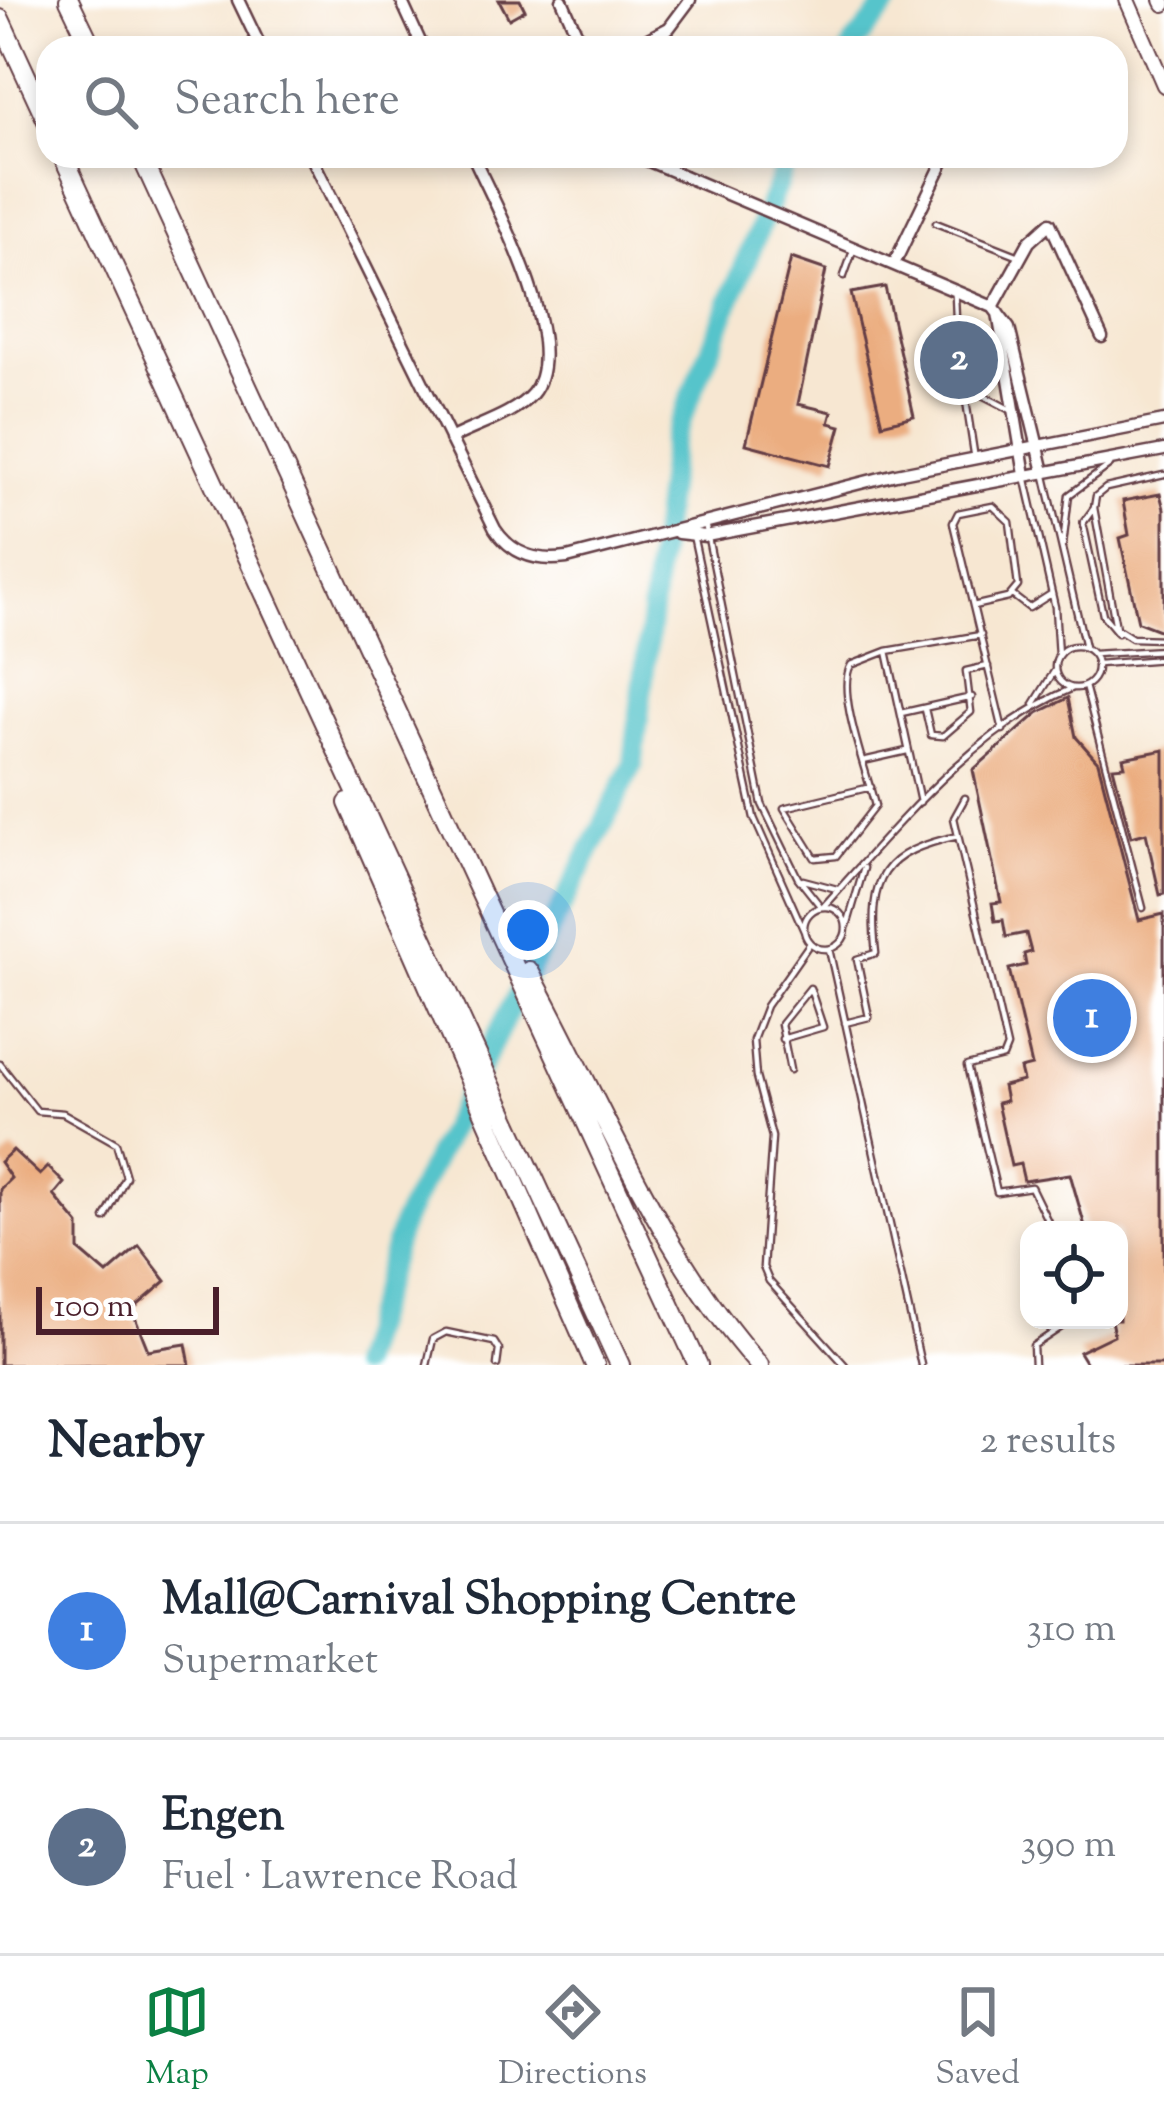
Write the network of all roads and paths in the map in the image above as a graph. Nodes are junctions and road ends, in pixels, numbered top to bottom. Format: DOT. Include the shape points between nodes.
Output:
graph roads {
  1 [pos="69,0"];
  2 [pos="238,0"];
  3 [pos="401,0"];
  4 [pos="562,0"];
  5 [pos="690,0"];
  6 [pos="1127,0"];
  7 [pos="0,19"];
  8 [pos="86,36"];
  9 [pos="254,36"];
  10 [pos="418,36"];
  11 [pos="578,36"];
  12 [pos="654,36"];
  13 [pos="1164,85"];
  14 [pos="36,97"];
  15 [pos="69,168"];
  16 [pos="147,168"];
  17 [pos="317,168"];
  18 [pos="477,168"];
  19 [pos="664,168"];
  20 [pos="940,168"];
  21 [pos="936,223"];
  22 [pos="854,247"];
  23 [pos="1022,257"];
  24 [pos="894,264"];
  25 [pos="844,276"];
  26 [pos="956,290"];
  27 [pos="996,310"];
  28 [pos="1102,337"];
  29 [pos="149,342"];
  30 [pos="958,343"];
  31 [pos="962,375"];
  32 [pos="963,385"];
  33 [pos="1014,412"];
  34 [pos="1164,422"];
  35 [pos="450,439"];
  36 [pos="1038,447"];
  37 [pos="1020,450"];
  38 [pos="1164,450"];
  39 [pos="1144,453"];
  40 [pos="975,459"];
  41 [pos="1044,472"];
  42 [pos="1164,475"];
  43 [pos="1025,476"];
  44 [pos="1094,508"];
  45 [pos="699,531"];
  46 [pos="1064,557"];
  47 [pos="1052,594"];
  48 [pos="1012,595"];
  49 [pos="974,606"];
  50 [pos="1122,633"];
  51 [pos="981,635"];
  52 [pos="1164,639"];
  53 [pos="1085,647"];
  54 [pos="1164,650"];
  55 [pos="887,651"];
  56 [pos="1093,654"];
  57 [pos="1058,656"];
  58 [pos="1164,659"];
  59 [pos="1097,664"];
  60 [pos="988,666"];
  61 [pos="1055,670"];
  62 [pos="1085,686"];
  63 [pos="1073,688"];
  64 [pos="971,697"];
  65 [pos="1034,704"];
  66 [pos="925,709"];
  67 [pos="900,714"];
  68 [pos="1003,730"];
  69 [pos="908,751"];
  70 [pos="863,761"];
  71 [pos="871,788"];
  72 [pos="965,797"];
  73 [pos="920,802"];
  74 [pos="958,836"];
  75 [pos="867,863"];
  76 [pos="797,878"];
  77 [pos="841,888"];
  78 [pos="822,907"];
  79 [pos="1143,908"];
  80 [pos="846,930"];
  81 [pos="804,932"];
  82 [pos="810,943"];
  83 [pos="829,950"];
  84 [pos="538,1002"];
  85 [pos="845,1023"];
  86 [pos="782,1039"];
  87 [pos="0,1064"];
  88 [pos="790,1070"];
  89 [pos="105,1218"];
  90 [pos="1048,1221"];
  91 [pos="1059,1329"];
  92 [pos="428,1365"];
  93 [pos="497,1365"];
  94 [pos="593,1365"];
  95 [pos="620,1365"];
  96 [pos="698,1365"];
  97 [pos="759,1365"];
  98 [pos="845,1365"];
  99 [pos="921,1365"];
  100 [pos="1034,1365"];
  1 -- 8 [label="highway"];
  2 -- 9 [label="street"];
  3 -- 10 [label="street"];
  4 -- 11 [label="street"];
  5 -- 12 [label="street"];
  6 -- 13 [label="main road"];
  7 -- 14 [label="highway"];
  15 -- 29 [label="highway"];
  16 -- 84 [label="highway"];
  17 -- 35 [label="street"];
  18 -- 35 [label="street" via="536,297 541,375 525,400"];
  19 -- 22 [label="street"];
  20 -- 24 [label="street"];
  21 -- 23 [label="lane"];
  22 -- 24 [label="street"];
  22 -- 25 [label="lane"];
  23 -- 27 [label="street"];
  23 -- 28 [label="street" via="1048,223 1056,229"];
  24 -- 26 [label="street"];
  26 -- 27 [label="street"];
  26 -- 30 [label="lane"];
  27 -- 33 [label="street"];
  27 -- 36 [label="street" via="1009,328"];
  29 -- 94 [label="highway"];
  29 -- 95 [label="highway"];
  31 -- 32 [label="lane"];
  32 -- 33 [label="lane"];
  32 -- 40 [label="lane"];
  33 -- 37 [label="street"];
  34 -- 36 [label="street"];
  35 -- 45 [label="street" via="502,539 522,554 556,560"];
  36 -- 37 [label="street"];
  36 -- 41 [label="street"];
  37 -- 40 [label="street"];
  37 -- 43 [label="street"];
  38 -- 39 [label="street"];
  39 -- 41 [label="street"];
  39 -- 46 [label="lane" via="1100,469 1069,495"];
  40 -- 45 [label="street"];
  41 -- 43 [label="street"];
  41 -- 46 [label="lane"];
  42 -- 44 [label="lane" via="1106,488"];
  43 -- 45 [label="street"];
  43 -- 47 [label="lane"];
  44 -- 50 [label="lane"];
  44 -- 50 [label="lane" via="1083,523 1103,615"];
  45 -- 76 [label="lane" via="762,804"];
  45 -- 81 [label="lane" via="754,818"];
  46 -- 53 [label="lane"];
  47 -- 48 [label="lane" via="1028,608"];
  47 -- 57 [label="lane"];
  48 -- 49 [label="lane"];
  48 -- 49 [label="lane" via="1019,578 1006,513 993,506 960,512 953,523"];
  49 -- 51 [label="lane"];
  50 -- 52 [label="lane"];
  51 -- 55 [label="lane"];
  51 -- 60 [label="lane"];
  53 -- 56 [label="lane"];
  53 -- 57 [label="lane"];
  54 -- 56 [label="lane"];
  55 -- 67 [label="lane"];
  55 -- 70 [label="lane" via="859,659 845,674"];
  56 -- 59 [label="lane"];
  57 -- 61 [label="lane"];
  58 -- 59 [label="lane"];
  59 -- 62 [label="lane"];
  60 -- 64 [label="lane" via="965,671"];
  60 -- 68 [label="lane"];
  61 -- 63 [label="lane"];
  61 -- 65 [label="lane"];
  62 -- 63 [label="lane"];
  62 -- 79 [label="lane"];
  63 -- 65 [label="lane"];
  64 -- 66 [label="lane"];
  64 -- 66 [label="lane" via="969,716 943,736 932,737"];
  65 -- 68 [label="lane"];
  66 -- 67 [label="lane"];
  67 -- 69 [label="lane"];
  68 -- 73 [label="lane"];
  69 -- 70 [label="lane"];
  69 -- 73 [label="lane"];
  70 -- 71 [label="lane"];
  71 -- 71 [label="lane" via="784,808 815,858 836,856 875,806"];
  72 -- 74 [label="lane" via="954,818"];
  73 -- 75 [label="lane"];
  74 -- 85 [label="lane" via="906,850 878,884 876,952 857,959 869,1018"];
  74 -- 90 [label="lane" via="1007,1047 1003,1057 967,1066 997,1192 1031,1187"];
  75 -- 77 [label="lane"];
  75 -- 80 [label="lane"];
  76 -- 77 [label="lane"];
  76 -- 78 [label="lane"];
  77 -- 78 [label="lane"];
  78 -- 80 [label="lane" via="842,915"];
  78 -- 81 [label="lane"];
  80 -- 83 [label="lane"];
  81 -- 82 [label="lane"];
  82 -- 83 [label="lane"];
  82 -- 98 [label="lane" via="766,1006 753,1040 772,1137 763,1267"];
  83 -- 85 [label="lane"];
  84 -- 96 [label="highway"];
  84 -- 97 [label="highway" via="679,1253"];
  85 -- 99 [label="lane"];
  86 -- 86 [label="lane" via="784,1019 810,988 823,1027"];
  86 -- 88 [label="lane"];
  87 -- 89 [label="lane" via="37,1111 64,1113 116,1142 126,1178"];
  91 -- 100 [label="lane" via="1034,1346"];
  92 -- 93 [label="lane" via="433,1339 446,1332 494,1342"];
}
